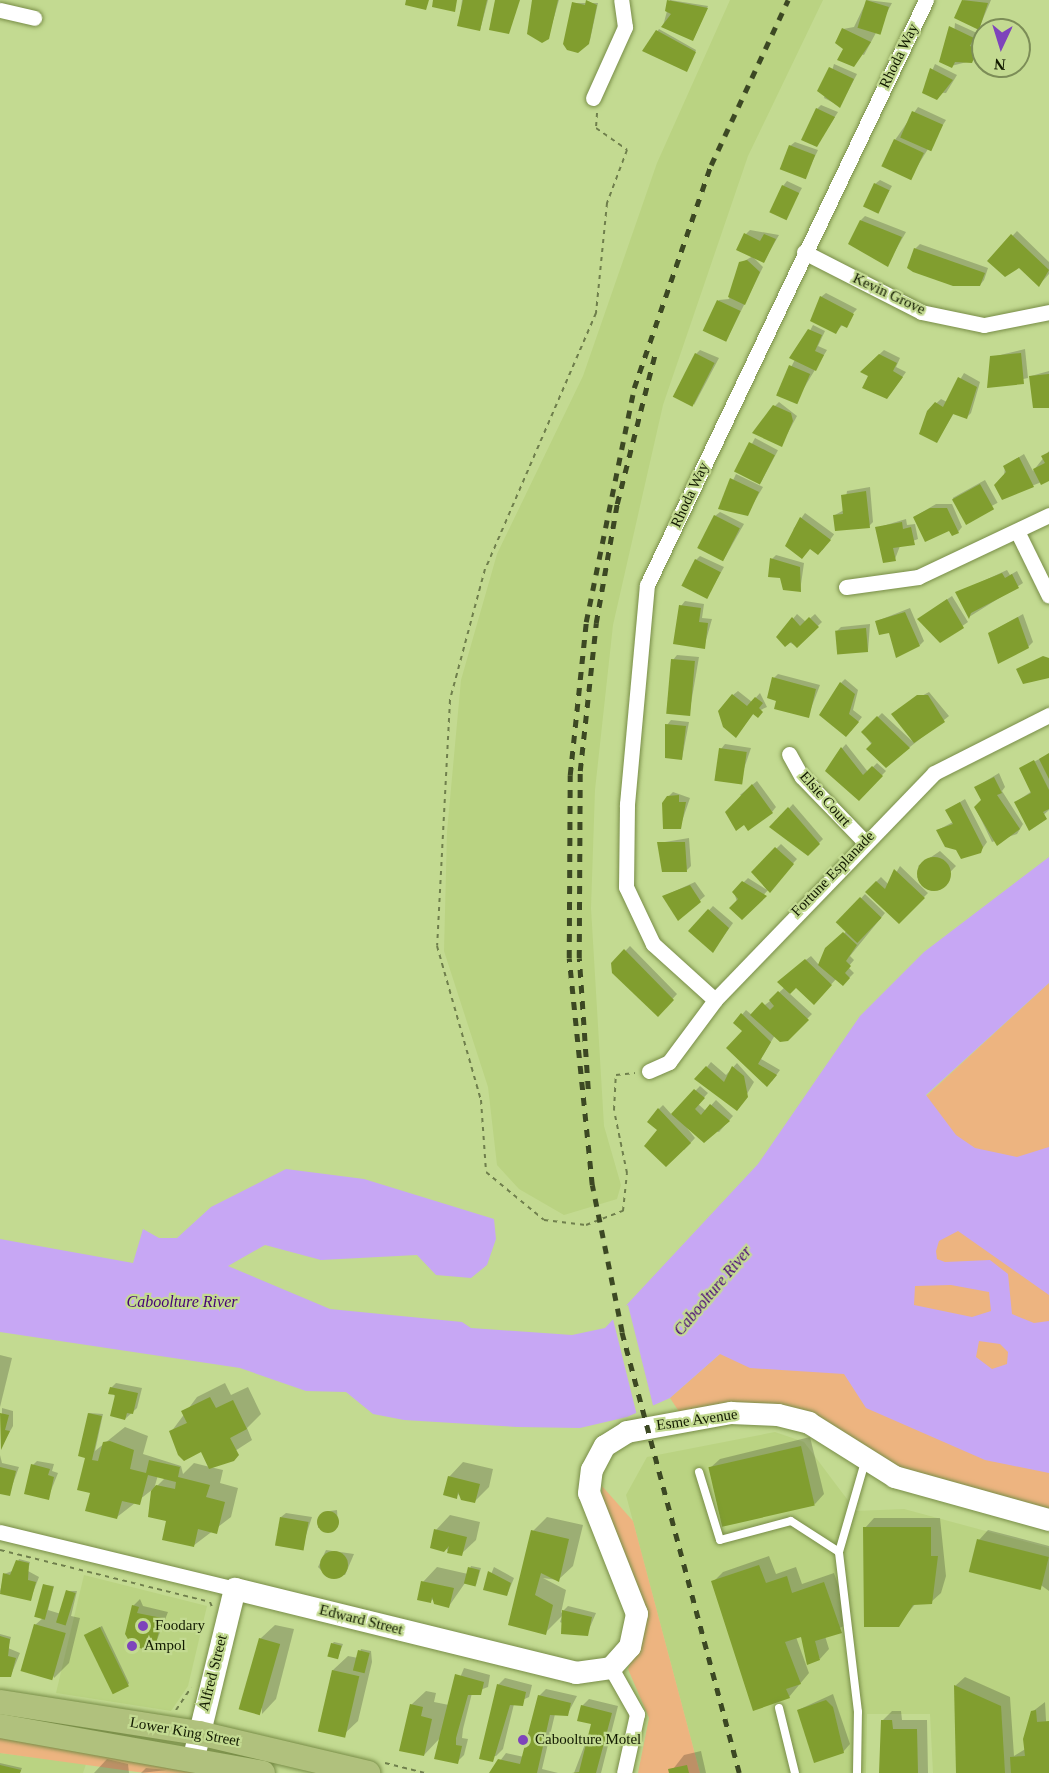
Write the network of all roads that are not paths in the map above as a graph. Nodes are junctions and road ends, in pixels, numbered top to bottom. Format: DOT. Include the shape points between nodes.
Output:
graph roads {
  1 [pos="926,0"];
  2 [pos="625,1"];
  3 [pos="0,10"];
  4 [pos="34,18"];
  5 [pos="593,98"];
  6 [pos="804,252"];
  7 [pos="1049,312"];
  8 [pos="1049,515"];
  9 [pos="1017,531"];
  10 [pos="846,587"];
  11 [pos="1049,596"];
  12 [pos="1049,715"];
  13 [pos="789,754"];
  14 [pos="864,842"];
  15 [pos="715,1000"];
  16 [pos="649,1071"];
  17 [pos="865,1462"];
  18 [pos="699,1472"];
  19 [pos="1049,1520"];
  20 [pos="0,1532"];
  21 [pos="839,1552"];
  22 [pos="235,1589"];
  23 [pos="611,1668"];
  24 [pos="0,1701"];
  25 [pos="779,1708"];
  26 [pos="0,1726"];
  27 [pos="199,1733"];
  28 [pos="194,1757"];
  29 [pos="262,1773"];
  30 [pos="368,1773"];
  31 [pos="624,1773"];
  32 [pos="795,1773"];
  33 [pos="857,1773"];
  1 -- 6 [label="street, Rhoda Way"];
  2 -- 5 [label="street" via="625,27"];
  3 -- 4 [label="street"];
  6 -- 7 [label="street, Kevin Grove" via="921,312 984,325"];
  6 -- 15 [label="street, Rhoda Way" via="647,585 627,804 626,887 653,944"];
  8 -- 9 [label="street"];
  9 -- 10 [label="street" via="918,577"];
  9 -- 11 [label="street"];
  12 -- 14 [label="street, Fortune Esplanade" via="933,774"];
  13 -- 14 [label="street, Elsie Court" via="802,777"];
  14 -- 15 [label="street, Fortune Esplanade"];
  15 -- 16 [label="street, Fortune Esplanade" via="669,1062"];
  17 -- 19 [label="street, Esme Avenue" via="895,1477"];
  17 -- 21 [label="lane"];
  17 -- 23 [label="street, Esme Avenue" via="809,1422 778,1415 684,1419 627,1432 605,1446 592,1470 589,1493 637,1614 630,1647"];
  18 -- 21 [label="lane" via="720,1540 791,1521"];
  20 -- 22 [label="street, Edward Street"];
  21 -- 33 [label="lane" via="858,1712"];
  22 -- 23 [label="street, Edward Street" via="576,1673"];
  22 -- 27 [label="street, Alfred Street"];
  23 -- 31 [label="street" via="637,1714"];
  24 -- 27 [label="main road, Lower King Street"];
  25 -- 32 [label="lane"];
  26 -- 28 [label="main road, Lower King Street"];
  27 -- 28 [label="street, Alfred Street"];
  27 -- 30 [label="main road, Lower King Street"];
  28 -- 29 [label="main road, Lower King Street"];
}
